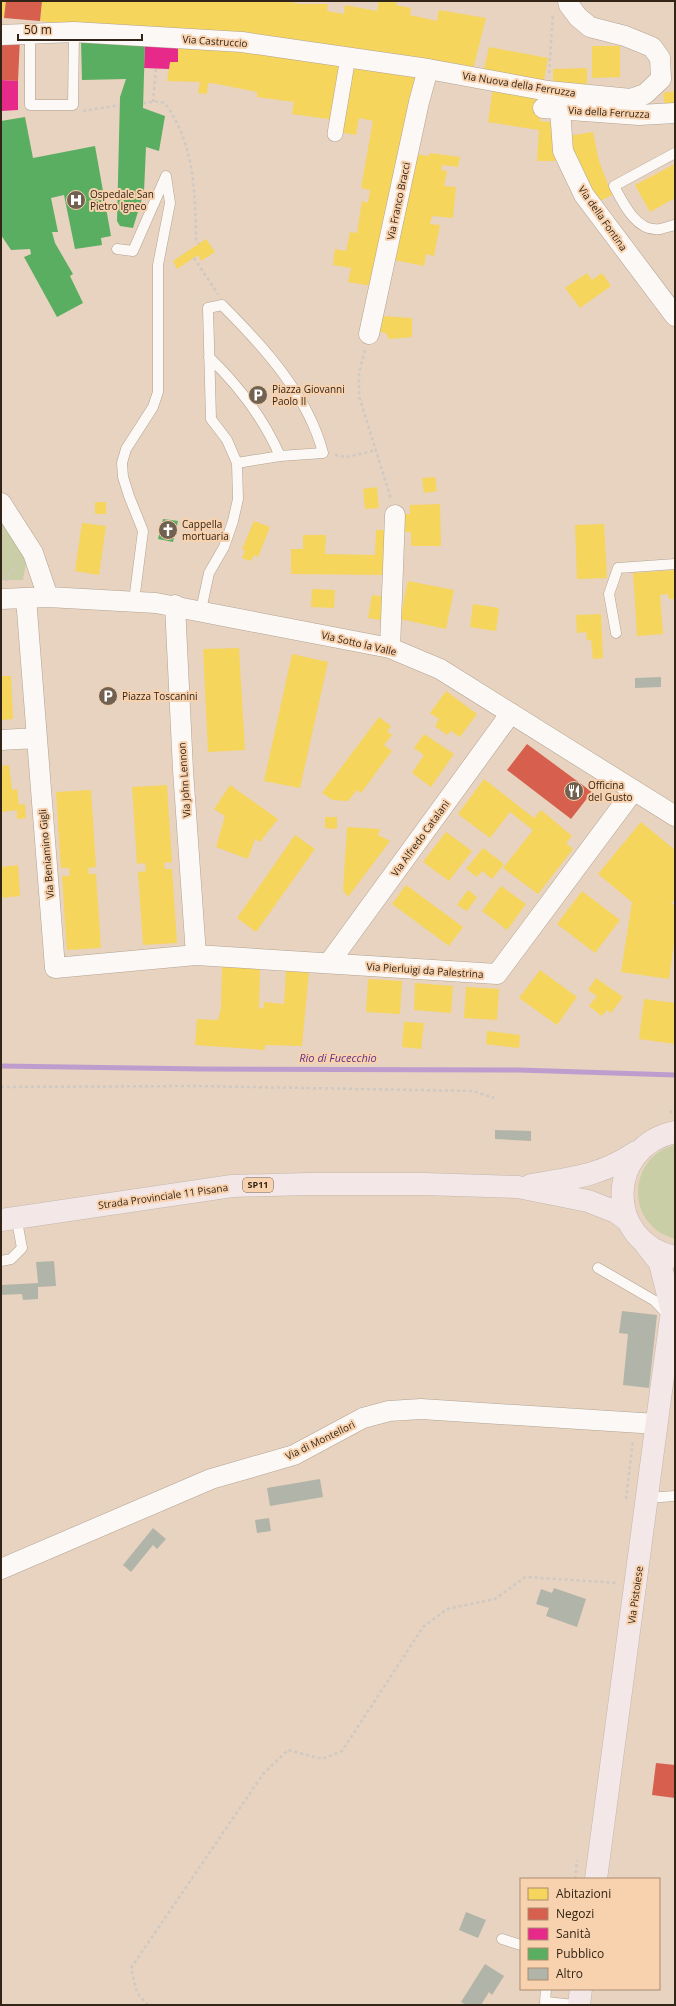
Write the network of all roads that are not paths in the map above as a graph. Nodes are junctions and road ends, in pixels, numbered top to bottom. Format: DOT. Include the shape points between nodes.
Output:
graph roads {
  1 [pos="569,3"];
  2 [pos="74,32"];
  3 [pos="30,34"];
  4 [pos="1,35"];
  5 [pos="348,57"];
  6 [pos="428,69"];
  7 [pos="552,108"];
  8 [pos="675,114"];
  9 [pos="335,134"];
  10 [pos="675,153"];
  11 [pos="675,225"];
  12 [pos="117,249"];
  13 [pos="675,316"];
  14 [pos="369,334"];
  15 [pos="209,357"];
  16 [pos="280,456"];
  17 [pos="237,463"];
  18 [pos="1,503"];
  19 [pos="395,515"];
  20 [pos="675,564"];
  21 [pos="48,597"];
  22 [pos="26,598"];
  23 [pos="2,599"];
  24 [pos="134,601"];
  25 [pos="175,605"];
  26 [pos="201,610"];
  27 [pos="616,633"];
  28 [pos="390,648"];
  29 [pos="511,713"];
  30 [pos="36,738"];
  31 [pos="1,740"];
  32 [pos="634,790"];
  33 [pos="675,816"];
  34 [pos="196,955"];
  35 [pos="329,963"];
  36 [pos="663,1135"];
  37 [pos="518,1187"];
  38 [pos="9,1218"];
  39 [pos="627,1220"];
  40 [pos="644,1242"];
  41 [pos="675,1257"];
  42 [pos="1,1260"];
  43 [pos="598,1268"];
  44 [pos="673,1311"];
  45 [pos="657,1424"];
  46 [pos="675,1496"];
  47 [pos="647,1498"];
  48 [pos="1,1570"];
  49 [pos="596,1878"];
  50 [pos="502,1939"];
  51 [pos="520,1945"];
  52 [pos="546,1990"];
  53 [pos="581,1990"];
  54 [pos="575,2005"];
  55 [pos="579,2005"];
  1 -- 6 [label="street, Via Nuova della Ferruzza" via="590,27 625,36 652,47 660,58 661,79 645,94 631,99 548,91"];
  2 -- 3 [label="street, Via Castruccio"];
  2 -- 3 [label="lane" via="73,105 30,105"];
  2 -- 5 [label="street, Via Castruccio" via="242,42"];
  3 -- 4 [label="street, Via Castruccio"];
  5 -- 6 [label="street, Via Castruccio"];
  5 -- 9 [label="street"];
  6 -- 14 [label="street, Via Franco Bracci" via="417,108"];
  7 -- 8 [label="street, Via della Ferruzza" via="639,115"];
  7 -- 13 [label="street, Via della Fontina" via="562,151 584,195"];
  10 -- 11 [label="lane" via="614,186 640,225 658,230"];
  12 -- 24 [label="lane" via="133,252 166,176 170,203 158,265 158,392 153,407 126,449 122,463 123,477 143,531"];
  15 -- 16 [label="lane" via="231,378 254,407 271,434"];
  15 -- 16 [label="lane" via="208,308 222,305 250,333 283,374 308,413 319,437 323,453"];
  15 -- 17 [label="lane" via="211,419 226,440"];
  16 -- 17 [label="lane"];
  17 -- 26 [label="lane" via="238,499 233,521 224,547 209,573"];
  18 -- 21 [label="street" via="33,553"];
  19 -- 28 [label="street"];
  20 -- 27 [label="lane" via="618,568 609,594"];
  21 -- 22 [label="street, Via Sotto la Valle"];
  21 -- 24 [label="street, Via Sotto la Valle"];
  22 -- 23 [label="street, Via Sotto la Valle"];
  22 -- 30 [label="street, Via Beniamino Gigli"];
  24 -- 25 [label="street, Via Sotto la Valle"];
  25 -- 26 [label="street, Via Sotto la Valle"];
  25 -- 34 [label="street, Via John Lennon"];
  26 -- 28 [label="street, Via Sotto la Valle"];
  28 -- 29 [label="street, Via Sotto la Valle" via="440,670"];
  29 -- 32 [label="street, Via Sotto la Valle"];
  29 -- 35 [label="street, Via Alfredo Catalani"];
  30 -- 31 [label="street"];
  30 -- 34 [label="street, Via Beniamino Gigli" via="55,968"];
  32 -- 33 [label="street, Via Sotto la Valle"];
  32 -- 35 [label="street, Via Pierluigi da Palestrina" via="497,974"];
  34 -- 35 [label="street, Via Pierluigi da Palestrina"];
  36 -- 37 [label="main road, Strada Provinciale 11 Pisana" via="618,1164 602,1171"];
  36 -- 39 [label="main road" via="630,1164 624,1182 622,1201"];
  37 -- 38 [label="main road, Strada Provinciale 11 Pisana / SP11" via="424,1184 232,1186"];
  37 -- 39 [label="main road, Strada Provinciale 11 Pisana / SP11" via="588,1201 616,1212"];
  38 -- 42 [label="lane" via="22,1248 11,1259"];
  39 -- 40 [label="main road, Via Pistoiese"];
  40 -- 41 [label="main road" via="658,1251"];
  40 -- 44 [label="main road, Via Pistoiese" via="660,1263"];
  43 -- 44 [label="lane"];
  44 -- 45 [label="main road, Via Pistoiese"];
  45 -- 47 [label="main road, Via Pistoiese"];
  45 -- 48 [label="street, Via di Montellori" via="421,1409 389,1410 363,1418 294,1455 212,1479"];
  46 -- 47 [label="lane"];
  47 -- 49 [label="main road, Via Pistoiese"];
  50 -- 51 [label="lane"];
  52 -- 54 [label="lane" via="545,2002"];
  53 -- 55 [label="main road"];
}
